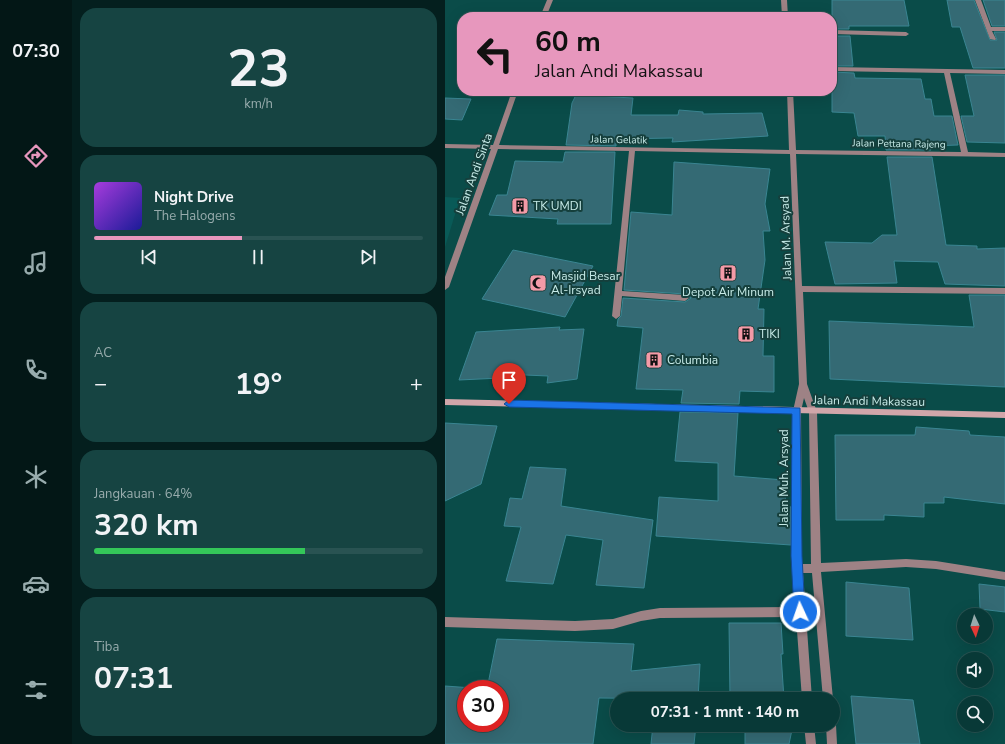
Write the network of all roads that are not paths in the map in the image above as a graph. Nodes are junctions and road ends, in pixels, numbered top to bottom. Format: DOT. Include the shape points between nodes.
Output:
graph roads {
  1 [pos="550,0"];
  2 [pos="783,0"];
  3 [pos="978,0"];
  4 [pos="545,12"];
  5 [pos="784,12"];
  6 [pos="990,29"];
  7 [pos="1005,30"];
  8 [pos="837,32"];
  9 [pos="907,34"];
  10 [pos="993,39"];
  11 [pos="837,69"];
  12 [pos="947,71"];
  13 [pos="1005,72"];
  14 [pos="513,96"];
  15 [pos="789,96"];
  16 [pos="445,146"];
  17 [pos="495,148"];
  18 [pos="632,150"];
  19 [pos="793,152"];
  20 [pos="965,154"];
  21 [pos="1005,155"];
  22 [pos="445,287"];
  23 [pos="799,289"];
  24 [pos="1005,291"];
  25 [pos="618,293"];
  26 [pos="685,298"];
  27 [pos="616,316"];
  28 [pos="803,384"];
  29 [pos="445,402"];
  30 [pos="797,411"];
  31 [pos="813,412"];
  32 [pos="1005,415"];
  33 [pos="816,568"];
  34 [pos="797,570"];
  35 [pos="1005,576"];
  36 [pos="800,612"];
  37 [pos="445,622"];
  38 [pos="806,692"];
  39 [pos="827,692"];
  40 [pos="810,732"];
  41 [pos="832,732"];
  42 [pos="811,744"];
  43 [pos="833,744"];
  1 -- 4 [label="street"];
  2 -- 5 [label="street"];
  3 -- 6 [label="street"];
  6 -- 7 [label="street"];
  6 -- 10 [label="street"];
  8 -- 9 [label="street"];
  11 -- 12 [label="street"];
  12 -- 13 [label="street"];
  12 -- 20 [label="street"];
  14 -- 17 [label="street, Jalan Andi Sinta"];
  15 -- 19 [label="street, Jalan M. Arsyad"];
  16 -- 17 [label="street, Jalan Gelatik"];
  17 -- 18 [label="street, Jalan Gelatik"];
  17 -- 22 [label="street, Jalan Andi Sinta"];
  18 -- 19 [label="street, Jalan Gelatik"];
  18 -- 25 [label="street"];
  19 -- 20 [label="street, Jalan Pettana Rajeng"];
  19 -- 23 [label="street, Jalan M. Arsyad"];
  20 -- 21 [label="street, Jalan Pettana Rajeng"];
  23 -- 24 [label="street"];
  23 -- 28 [label="street, Jalan M. Arsyad"];
  25 -- 26 [label="street"];
  25 -- 27 [label="street"];
  28 -- 30 [label="street, Jalan Muh. Arsyad"];
  28 -- 31 [label="street"];
  29 -- 30 [label="street, Jalan Andi Makassau"];
  30 -- 31 [label="street, Jalan Andi Makassau"];
  30 -- 34 [label="street, Jalan Muh. Arsyad"];
  31 -- 32 [label="street, Jalan Andi Makassau"];
  31 -- 33 [label="street"];
  33 -- 34 [label="street"];
  33 -- 35 [label="street" via="906,563"];
  33 -- 39 [label="street"];
  34 -- 36 [label="street, Jalan Muh. Arsyad"];
  36 -- 37 [label="street" via="660,613 613,624 575,626"];
  36 -- 38 [label="street, Jalan Muh. Arsyad"];
  40 -- 42 [label="street"];
  41 -- 43 [label="street"];
}
